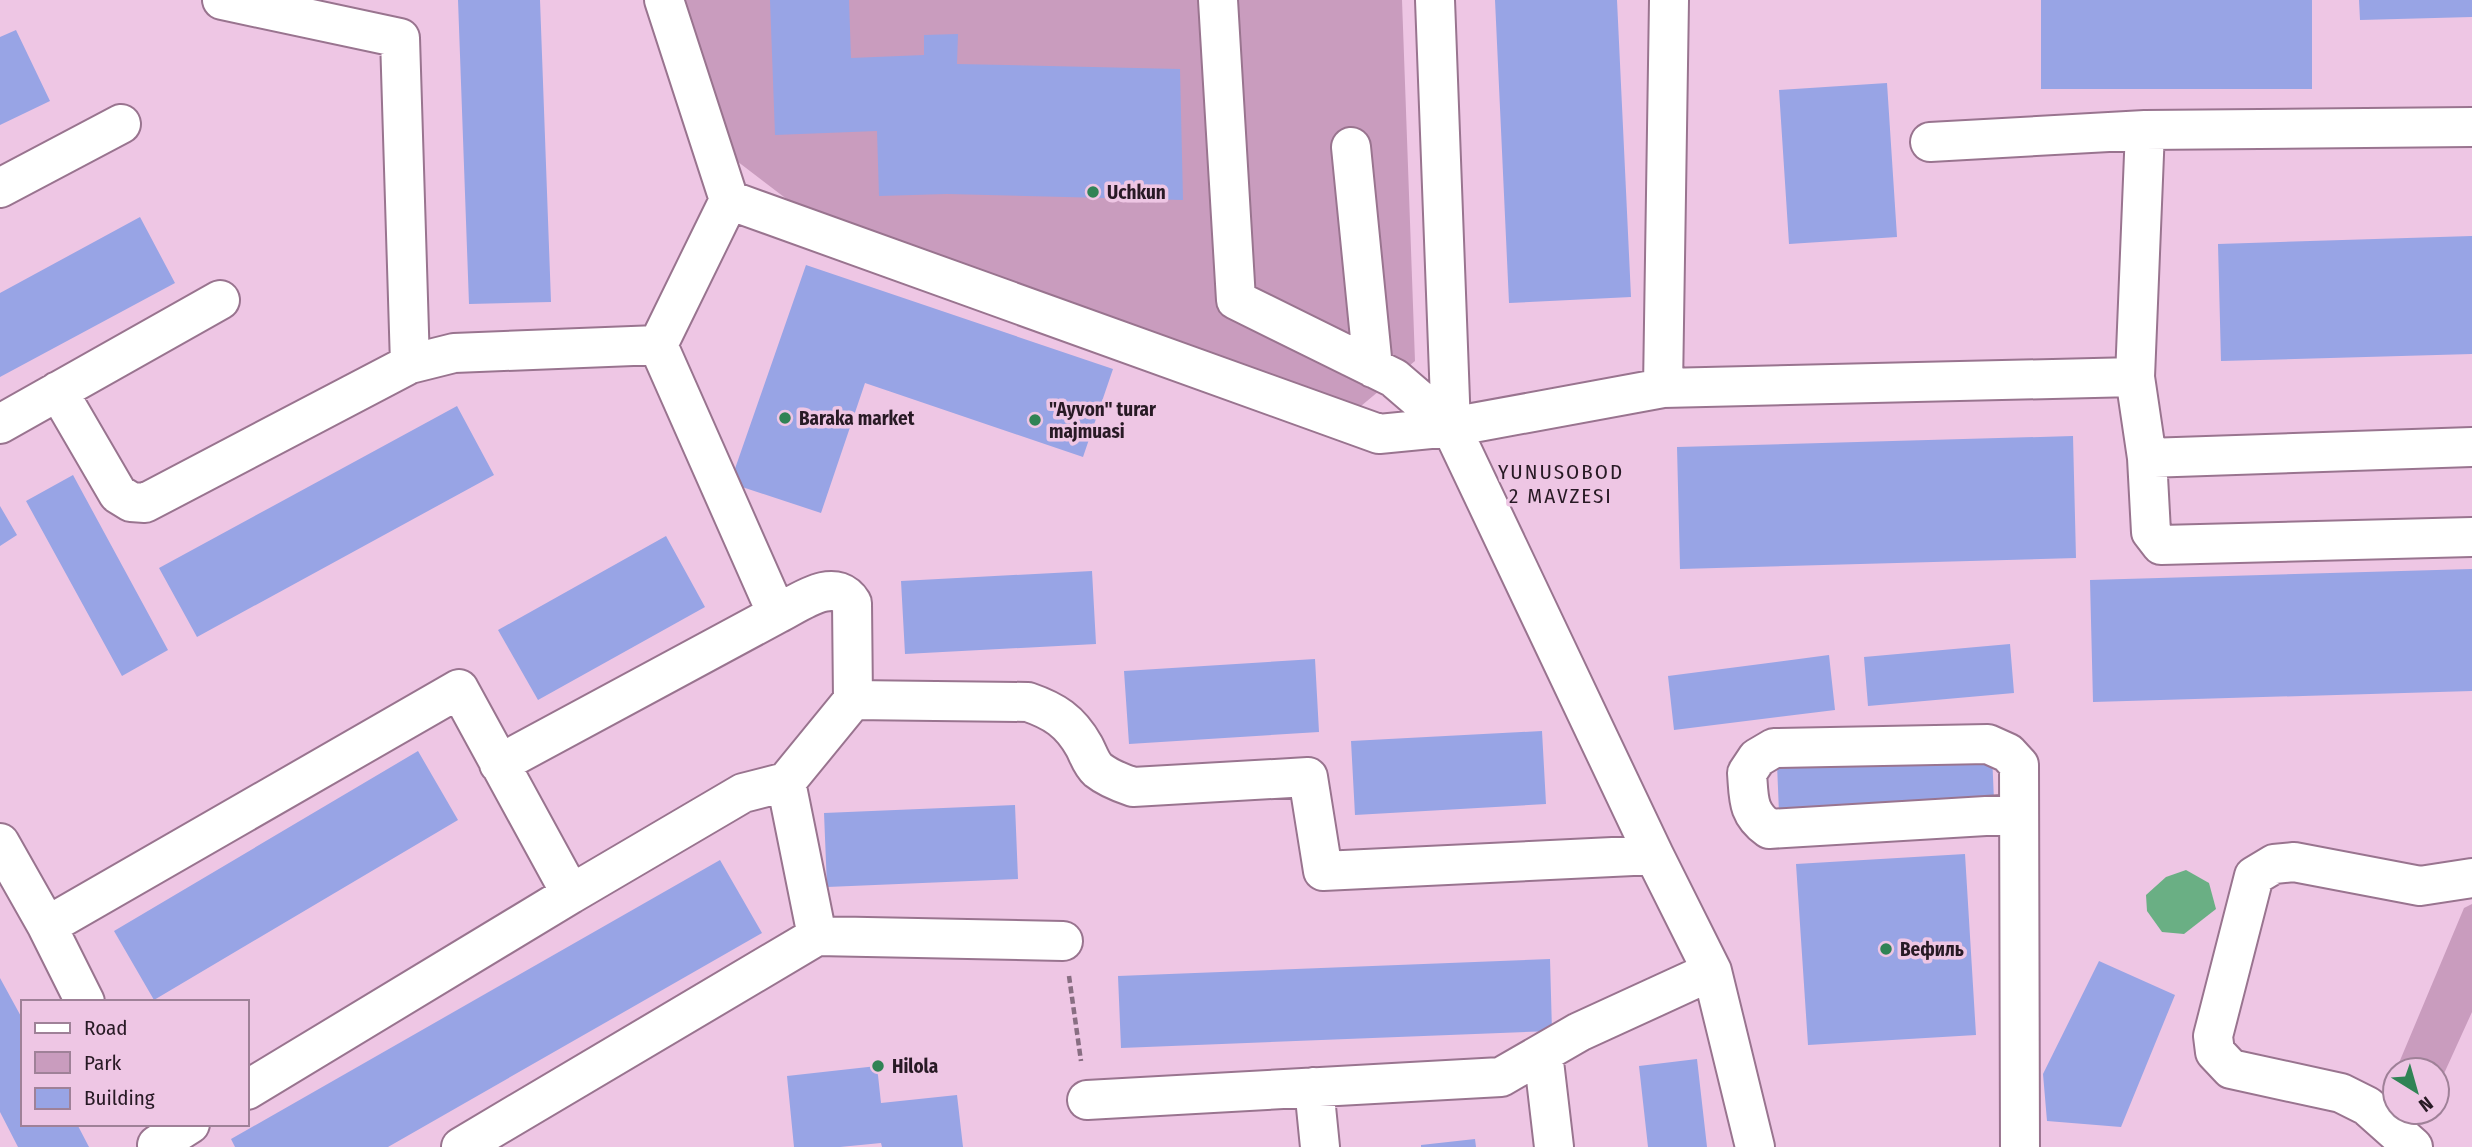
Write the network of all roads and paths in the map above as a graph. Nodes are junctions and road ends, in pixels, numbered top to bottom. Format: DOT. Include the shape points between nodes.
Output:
graph roads {
  1 [pos="222,0"];
  2 [pos="664,0"];
  3 [pos="1218,0"];
  4 [pos="1435,0"];
  5 [pos="1669,0"];
  6 [pos="121,124"];
  7 [pos="2472,127"];
  8 [pos="2146,130"];
  9 [pos="1930,142"];
  10 [pos="1351,147"];
  11 [pos="0,188"];
  12 [pos="729,201"];
  13 [pos="220,300"];
  14 [pos="658,345"];
  15 [pos="410,363"];
  16 [pos="1373,368"];
  17 [pos="2135,377"];
  18 [pos="1663,388"];
  19 [pos="58,391"];
  20 [pos="0,424"];
  21 [pos="1451,427"];
  22 [pos="2472,447"];
  23 [pos="2147,458"];
  24 [pos="2472,537"];
  25 [pos="777,614"];
  26 [pos="853,700"];
  27 [pos="499,764"];
  28 [pos="786,782"];
  29 [pos="2019,814"];
  30 [pos="0,843"];
  31 [pos="1654,855"];
  32 [pos="2472,878"];
  33 [pos="571,894"];
  34 [pos="47,926"];
  35 [pos="817,936"];
  36 [pos="1063,941"];
  37 [pos="1712,971"];
  38 [pos="84,1000"];
  39 [pos="1543,1053"];
  40 [pos="1314,1087"];
  41 [pos="248,1089"];
  42 [pos="1087,1100"];
  43 [pos="185,1126"];
  44 [pos="154,1139"];
  45 [pos="461,1147"];
  46 [pos="1320,1147"];
  47 [pos="1554,1147"];
  48 [pos="1755,1147"];
  49 [pos="2020,1147"];
  50 [pos="2413,1147"];
  1 -- 15 [label="street" via="400,38"];
  2 -- 12 [label="street"];
  3 -- 16 [label="street" via="1236,300"];
  4 -- 21 [label="street"];
  5 -- 18 [label="street"];
  6 -- 11 [label="street"];
  7 -- 8 [label="street"];
  8 -- 9 [label="street"];
  8 -- 17 [label="street"];
  10 -- 16 [label="street"];
  12 -- 14 [label="street"];
  12 -- 21 [label="street" via="1379,434"];
  13 -- 19 [label="street"];
  14 -- 15 [label="street" via="453,354"];
  14 -- 25 [label="street"];
  15 -- 19 [label="street" via="145,503 118,494"];
  16 -- 21 [label="street" via="1394,378"];
  17 -- 18 [label="street"];
  17 -- 23 [label="street"];
  18 -- 21 [label="street"];
  19 -- 20 [label="street"];
  21 -- 31 [label="street"];
  22 -- 23 [label="street"];
  23 -- 24 [label="street" via="2151,532 2161,545"];
  25 -- 26 [label="street" via="827,590 847,594 854,614"];
  25 -- 27 [label="street"];
  26 -- 28 [label="street"];
  26 -- 31 [label="street" via="1028,702 1049,709 1077,733 1096,768 1133,787 1308,777 1324,872"];
  27 -- 33 [label="street"];
  27 -- 34 [label="street" via="458,689"];
  28 -- 33 [label="street" via="743,793"];
  28 -- 35 [label="street"];
  29 -- 29 [label="street" via="2019,765 2008,753 1988,744 1774,748 1757,758 1747,773 1751,810 1769,830"];
  29 -- 49 [label="street"];
  30 -- 34 [label="street"];
  31 -- 37 [label="street"];
  32 -- 50 [label="street" via="2420,886 2294,862 2274,864 2254,876 2213,1036 2215,1052 2231,1069 2341,1093 2367,1106"];
  33 -- 41 [label="street"];
  34 -- 38 [label="street"];
  35 -- 36 [label="street"];
  35 -- 45 [label="street"];
  36 -- 42 [label="path"];
  37 -- 39 [label="street"];
  37 -- 48 [label="street"];
  39 -- 40 [label="street" via="1501,1077"];
  39 -- 47 [label="street"];
  40 -- 42 [label="street"];
  40 -- 46 [label="street"];
  43 -- 44 [label="street"];
}
